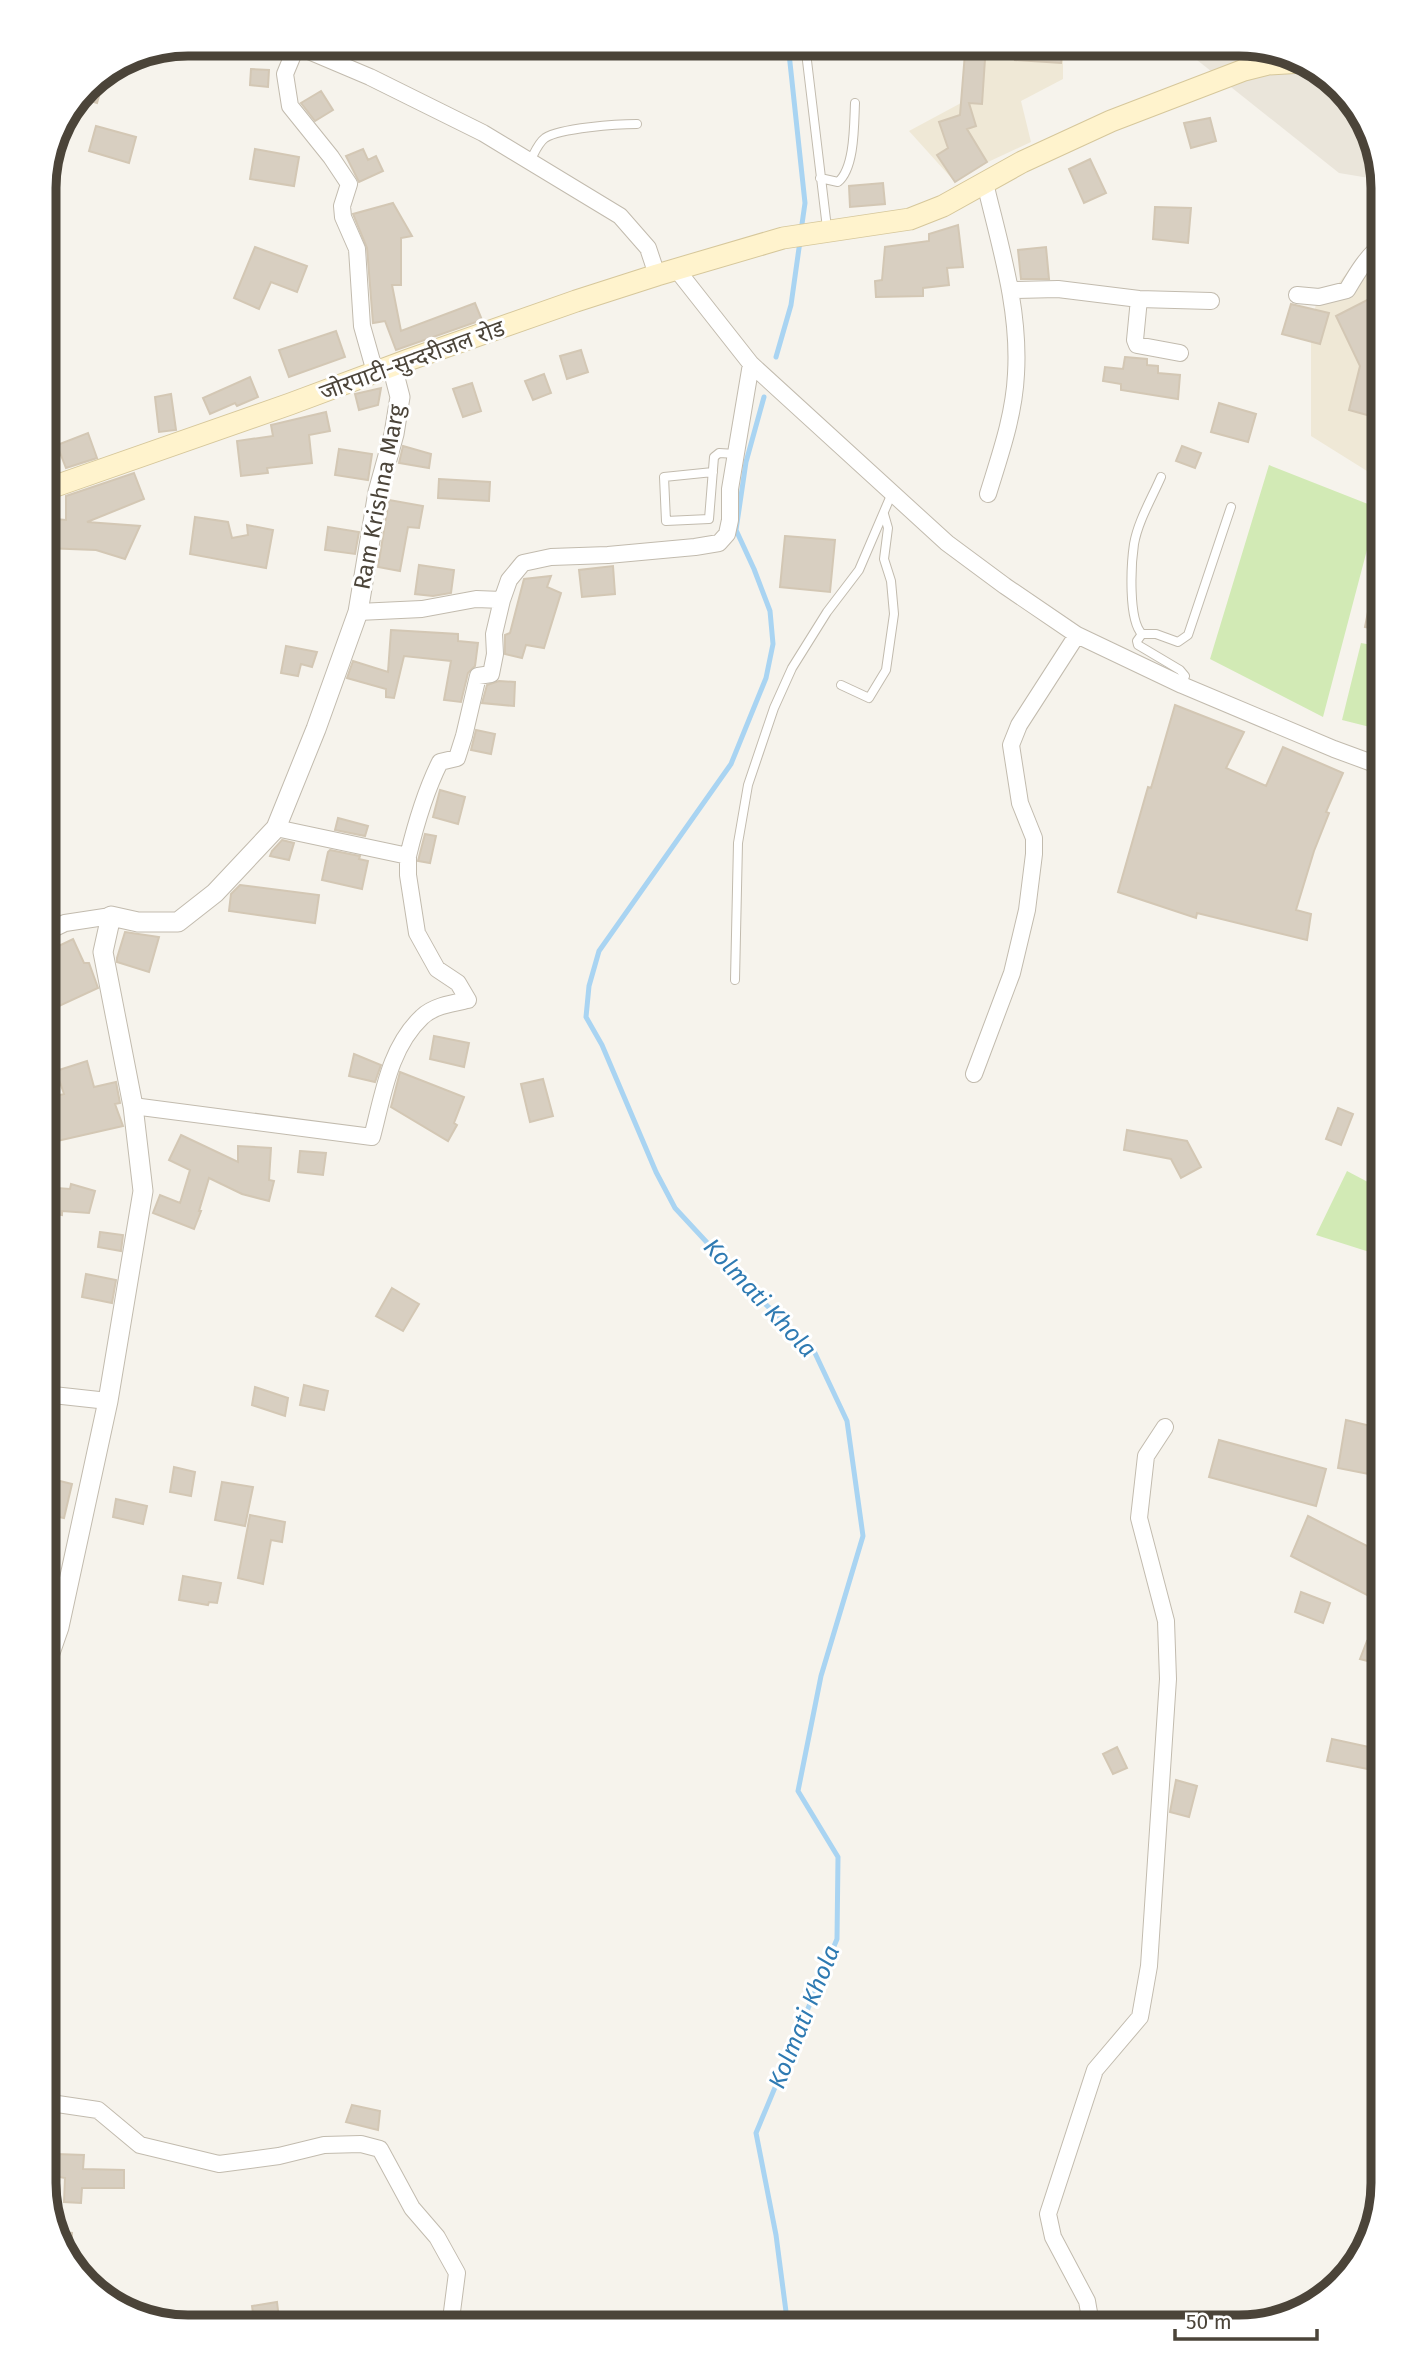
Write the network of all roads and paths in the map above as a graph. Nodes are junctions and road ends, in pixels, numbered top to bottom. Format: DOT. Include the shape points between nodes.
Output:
graph roads {
  1 [pos="292,56"];
  2 [pos="331,56"];
  3 [pos="805,56"];
  4 [pos="1282,63"];
  5 [pos="855,103"];
  6 [pos="637,124"];
  7 [pos="530,162"];
  8 [pos="820,178"];
  9 [pos="985,183"];
  10 [pos="823,232"];
  11 [pos="1371,255"];
  12 [pos="667,272"];
  13 [pos="1011,290"];
  14 [pos="1297,295"];
  15 [pos="1139,299"];
  16 [pos="1212,301"];
  17 [pos="1180,353"];
  18 [pos="751,364"];
  19 [pos="383,369"];
  20 [pos="736,454"];
  21 [pos="713,472"];
  22 [pos="1161,477"];
  23 [pos="56,486"];
  24 [pos="892,493"];
  25 [pos="988,494"];
  26 [pos="1231,507"];
  27 [pos="884,514"];
  28 [pos="502,600"];
  29 [pos="358,612"];
  30 [pos="1142,634"];
  31 [pos="1077,635"];
  32 [pos="841,685"];
  33 [pos="1182,685"];
  34 [pos="1371,763"];
  35 [pos="276,828"];
  36 [pos="408,856"];
  37 [pos="111,916"];
  38 [pos="56,927"];
  39 [pos="735,980"];
  40 [pos="974,1074"];
  41 [pos="133,1106"];
  42 [pos="56,1395"];
  43 [pos="108,1401"];
  44 [pos="1165,1427"];
  45 [pos="56,1636"];
  46 [pos="56,2104"];
  47 [pos="452,2315"];
  48 [pos="1089,2315"];
  1 -- 19 [label="street" via="285,74 290,106 349,184 343,217 358,249 362,326"];
  2 -- 7 [label="street"];
  3 -- 8 [label="lane"];
  4 -- 9 [label="main road, जोरपाटी-सुन्दरीजल रोड" via="1244,70 1111,121"];
  5 -- 8 [label="lane" via="845,177 838,182"];
  6 -- 7 [label="lane" via="555,134 545,139"];
  7 -- 12 [label="street" via="620,216"];
  8 -- 10 [label="lane"];
  9 -- 10 [label="main road, जोरपाटी-सुन्दरीजल रोड" via="910,219"];
  9 -- 13 [label="street"];
  10 -- 12 [label="main road, जोरपाटी-सुन्दरीजल रोड" via="783,238"];
  11 -- 14 [label="street" via="1346,290 1319,297"];
  12 -- 18 [label="street"];
  12 -- 19 [label="main road, जोरपाटी-सुन्दरीजल रोड"];
  13 -- 15 [label="street" via="1058,289"];
  13 -- 25 [label="street" via="1016,374 1007,436"];
  15 -- 16 [label="street"];
  15 -- 17 [label="street" via="1138,345"];
  18 -- 20 [label="street"];
  18 -- 24 [label="street"];
  19 -- 23 [label="main road, जोरपाटी-सुन्दरीजल रोड"];
  19 -- 29 [label="street, Ram Krishna Marg" via="400,397"];
  20 -- 21 [label="lane" via="719,453 714,457"];
  20 -- 28 [label="street" via="730,520 719,543 523,563 509,580"];
  21 -- 21 [label="lane" via="709,519 666,521 664,477"];
  22 -- 30 [label="lane" via="1135,543 1132,610 1135,628"];
  24 -- 27 [label="lane"];
  24 -- 31 [label="street" via="947,543"];
  26 -- 30 [label="lane" via="1188,635 1178,642"];
  27 -- 32 [label="lane" via="888,528 884,559 894,614 886,670 869,698"];
  27 -- 39 [label="lane" via="859,570 792,668 748,785 738,843"];
  28 -- 29 [label="street, Ram Krishna Marg"];
  28 -- 36 [label="street" via="491,674 478,676 457,758 440,762 422,803"];
  29 -- 35 [label="street"];
  30 -- 33 [label="lane" via="1138,645 1180,670 1185,676"];
  31 -- 33 [label="street"];
  31 -- 40 [label="street" via="1019,724 1011,745 1034,854 1012,973"];
  33 -- 34 [label="street"];
  35 -- 36 [label="street"];
  35 -- 37 [label="street" via="215,893 178,922 138,922"];
  36 -- 41 [label="street" via="416,933 437,969 458,983 468,1000 423,1016 393,1055 372,1137"];
  37 -- 38 [label="street"];
  37 -- 41 [label="street" via="103,952"];
  41 -- 43 [label="street" via="143,1191"];
  42 -- 43 [label="street"];
  43 -- 45 [label="street"];
  44 -- 48 [label="street" via="1146,1455 1139,1518 1166,1621 1168,1679 1149,1966 1140,2017 1095,2070 1048,2214 1053,2237 1087,2301"];
  46 -- 47 [label="street" via="98,2110 140,2145 219,2164 324,2145 380,2148 412,2208 437,2237 457,2273"];
}
